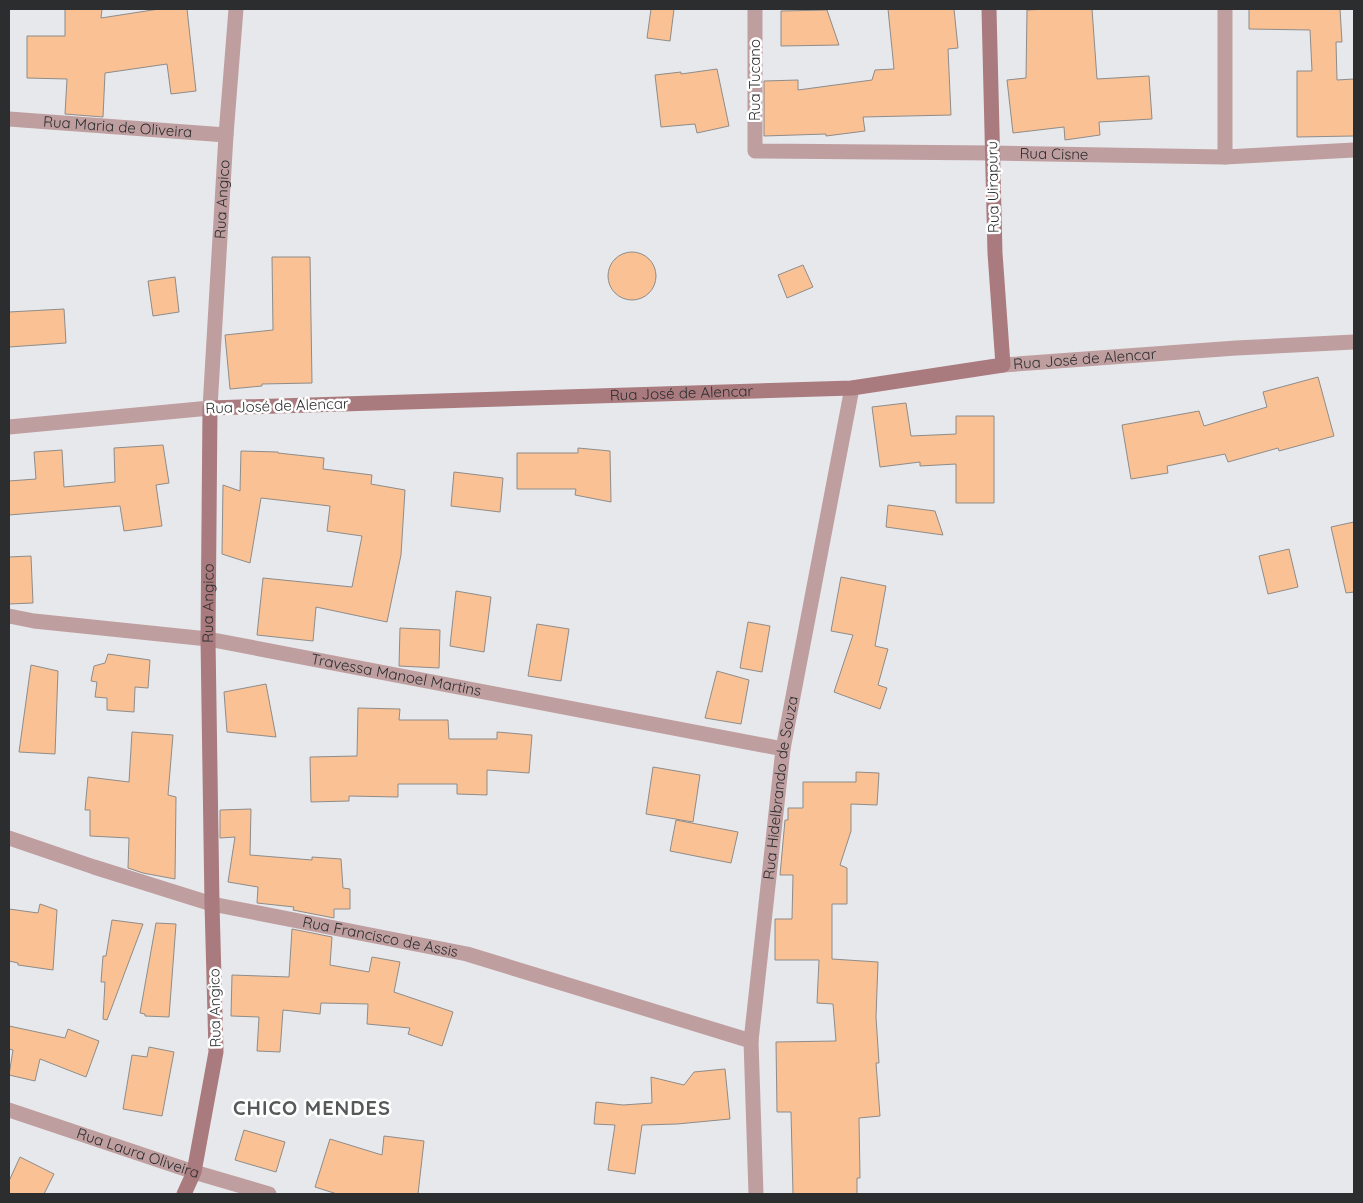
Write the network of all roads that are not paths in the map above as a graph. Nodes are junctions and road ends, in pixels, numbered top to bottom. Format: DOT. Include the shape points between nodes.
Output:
graph roads {
  1 [pos="236,9"];
  2 [pos="755,9"];
  3 [pos="989,9"];
  4 [pos="1225,9"];
  5 [pos="9,119"];
  6 [pos="226,135"];
  7 [pos="1354,150"];
  8 [pos="755,151"];
  9 [pos="993,153"];
  10 [pos="1225,157"];
  11 [pos="1354,342"];
  12 [pos="1003,365"];
  13 [pos="852,388"];
  14 [pos="210,408"];
  15 [pos="9,427"];
  16 [pos="9,616"];
  17 [pos="208,639"];
  18 [pos="783,748"];
  19 [pos="9,838"];
  20 [pos="212,904"];
  21 [pos="751,1041"];
  22 [pos="9,1110"];
  23 [pos="194,1172"];
  24 [pos="184,1194"];
  25 [pos="269,1194"];
  26 [pos="756,1194"];
  1 -- 6 [label="street, Rua Angico"];
  2 -- 8 [label="street, Rua Tucano"];
  3 -- 9 [label="street, Rua Uirapuru"];
  4 -- 10 [label="street"];
  5 -- 6 [label="street, Rua Maria de Oliveira"];
  6 -- 14 [label="street, Rua Angico"];
  7 -- 10 [label="street, Rua Cisne"];
  8 -- 9 [label="street, Rua Cisne"];
  9 -- 10 [label="street, Rua Cisne"];
  9 -- 12 [label="street, Rua Uirapuru" via="995,253"];
  11 -- 12 [label="street, Rua José de Alencar"];
  12 -- 13 [label="street, Rua José de Alencar"];
  13 -- 14 [label="street, Rua José de Alencar"];
  13 -- 18 [label="street, Rua Hidelbrando de Souza"];
  14 -- 15 [label="street, Rua José de Alencar"];
  14 -- 17 [label="street, Rua Angico"];
  16 -- 17 [label="street, Travessa Manoel Martins"];
  17 -- 18 [label="street, Travessa Manoel Martins"];
  17 -- 20 [label="street, Rua Angico"];
  18 -- 21 [label="street, Rua Hidelbrando de Souza"];
  19 -- 20 [label="street, Rua Francisco de Assis"];
  20 -- 21 [label="street, Rua Francisco de Assis" via="467,954"];
  20 -- 23 [label="street, Rua Angico" via="216,1052"];
  21 -- 26 [label="street, Rua Hidelbrando de Souza"];
  22 -- 23 [label="street, Rua Laura Oliveira"];
  23 -- 24 [label="street, Rua Angico"];
  23 -- 25 [label="street, Rua Laura Oliveira"];
}
